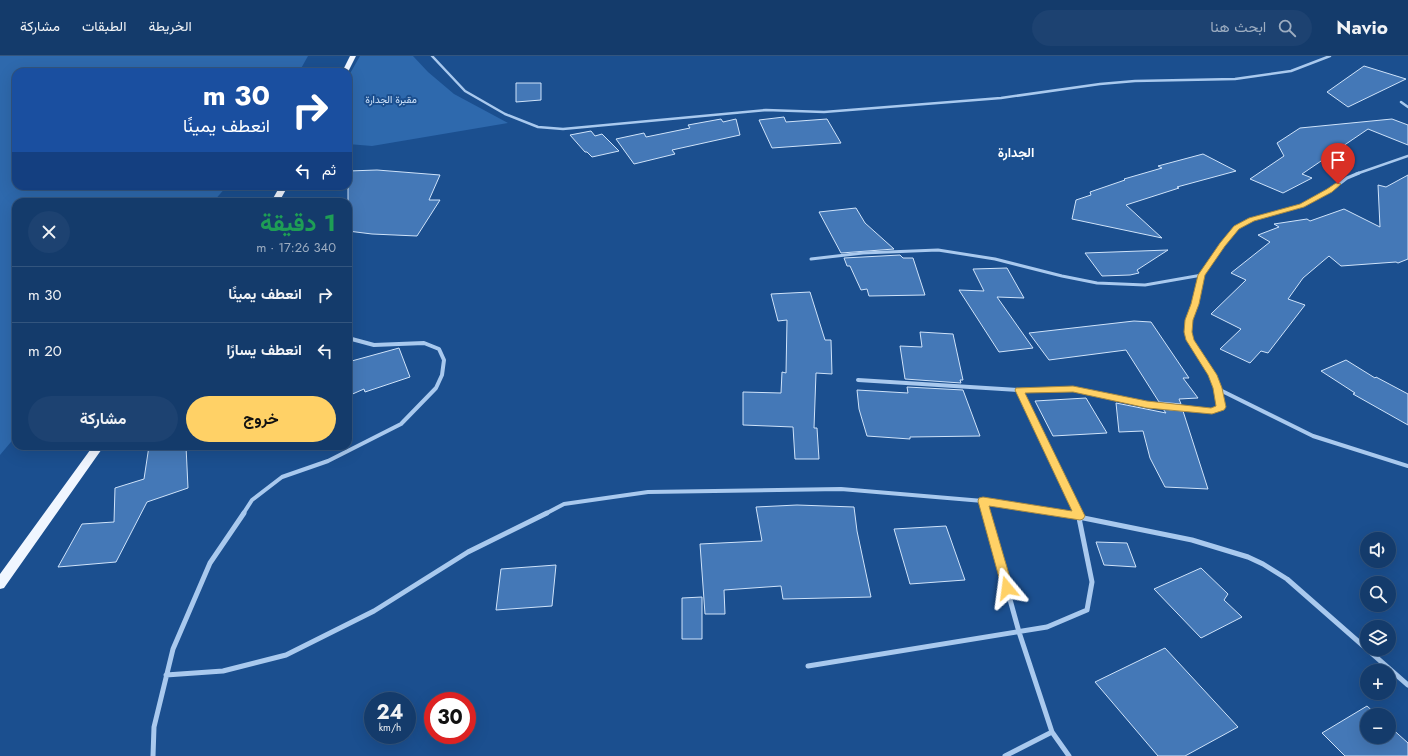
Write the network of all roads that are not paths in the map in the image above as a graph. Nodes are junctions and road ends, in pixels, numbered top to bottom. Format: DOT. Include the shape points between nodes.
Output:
graph roads {
  1 [pos="353,56"];
  2 [pos="432,56"];
  3 [pos="1330,56"];
  4 [pos="347,68"];
  5 [pos="1401,102"];
  6 [pos="1408,107"];
  7 [pos="1408,156"];
  8 [pos="810,259"];
  9 [pos="1202,275"];
  10 [pos="352,339"];
  11 [pos="858,380"];
  12 [pos="1218,388"];
  13 [pos="1019,390"];
  14 [pos="352,449"];
  15 [pos="96,450"];
  16 [pos="350,450"];
  17 [pos="1408,466"];
  18 [pos="983,501"];
  19 [pos="1080,516"];
  20 [pos="0,584"];
  21 [pos="1019,632"];
  22 [pos="808,666"];
  23 [pos="166,675"];
  24 [pos="1408,685"];
  25 [pos="1052,732"];
  26 [pos="153,756"];
  27 [pos="1005,756"];
  28 [pos="1069,756"];
  1 -- 4 [label="main road"];
  2 -- 3 [label="street" via="465,91 505,114 538,127 562,129 759,111 824,112 1001,98 1130,81 1234,79 1291,71"];
  5 -- 6 [label="street"];
  7 -- 9 [label="street" via="1367,168 1302,206 1236,227"];
  8 -- 9 [label="street" via="863,253 938,250 989,258 1097,283 1145,285"];
  9 -- 12 [label="street" via="1188,332 1190,340"];
  10 -- 14 [label="street" via="374,345 424,343 438,349 444,360 442,375 436,388 401,424"];
  11 -- 13 [label="street"];
  12 -- 13 [label="street" via="1221,407 1212,411 1147,404 1073,389"];
  12 -- 17 [label="street" via="1313,436"];
  13 -- 19 [label="street"];
  15 -- 20 [label="main road"];
  16 -- 23 [label="street" via="328,461 282,477 252,500 210,563 172,649"];
  18 -- 19 [label="street"];
  18 -- 21 [label="street"];
  18 -- 23 [label="street" via="841,489 648,492 564,504 468,552 374,611 286,655 223,671"];
  19 -- 21 [label="street" via="1092,582 1087,610 1047,627"];
  19 -- 24 [label="street" via="1192,540 1264,564 1316,603"];
  21 -- 22 [label="street"];
  21 -- 25 [label="street"];
  23 -- 26 [label="street" via="154,727"];
  25 -- 27 [label="street"];
  25 -- 28 [label="street"];
}
